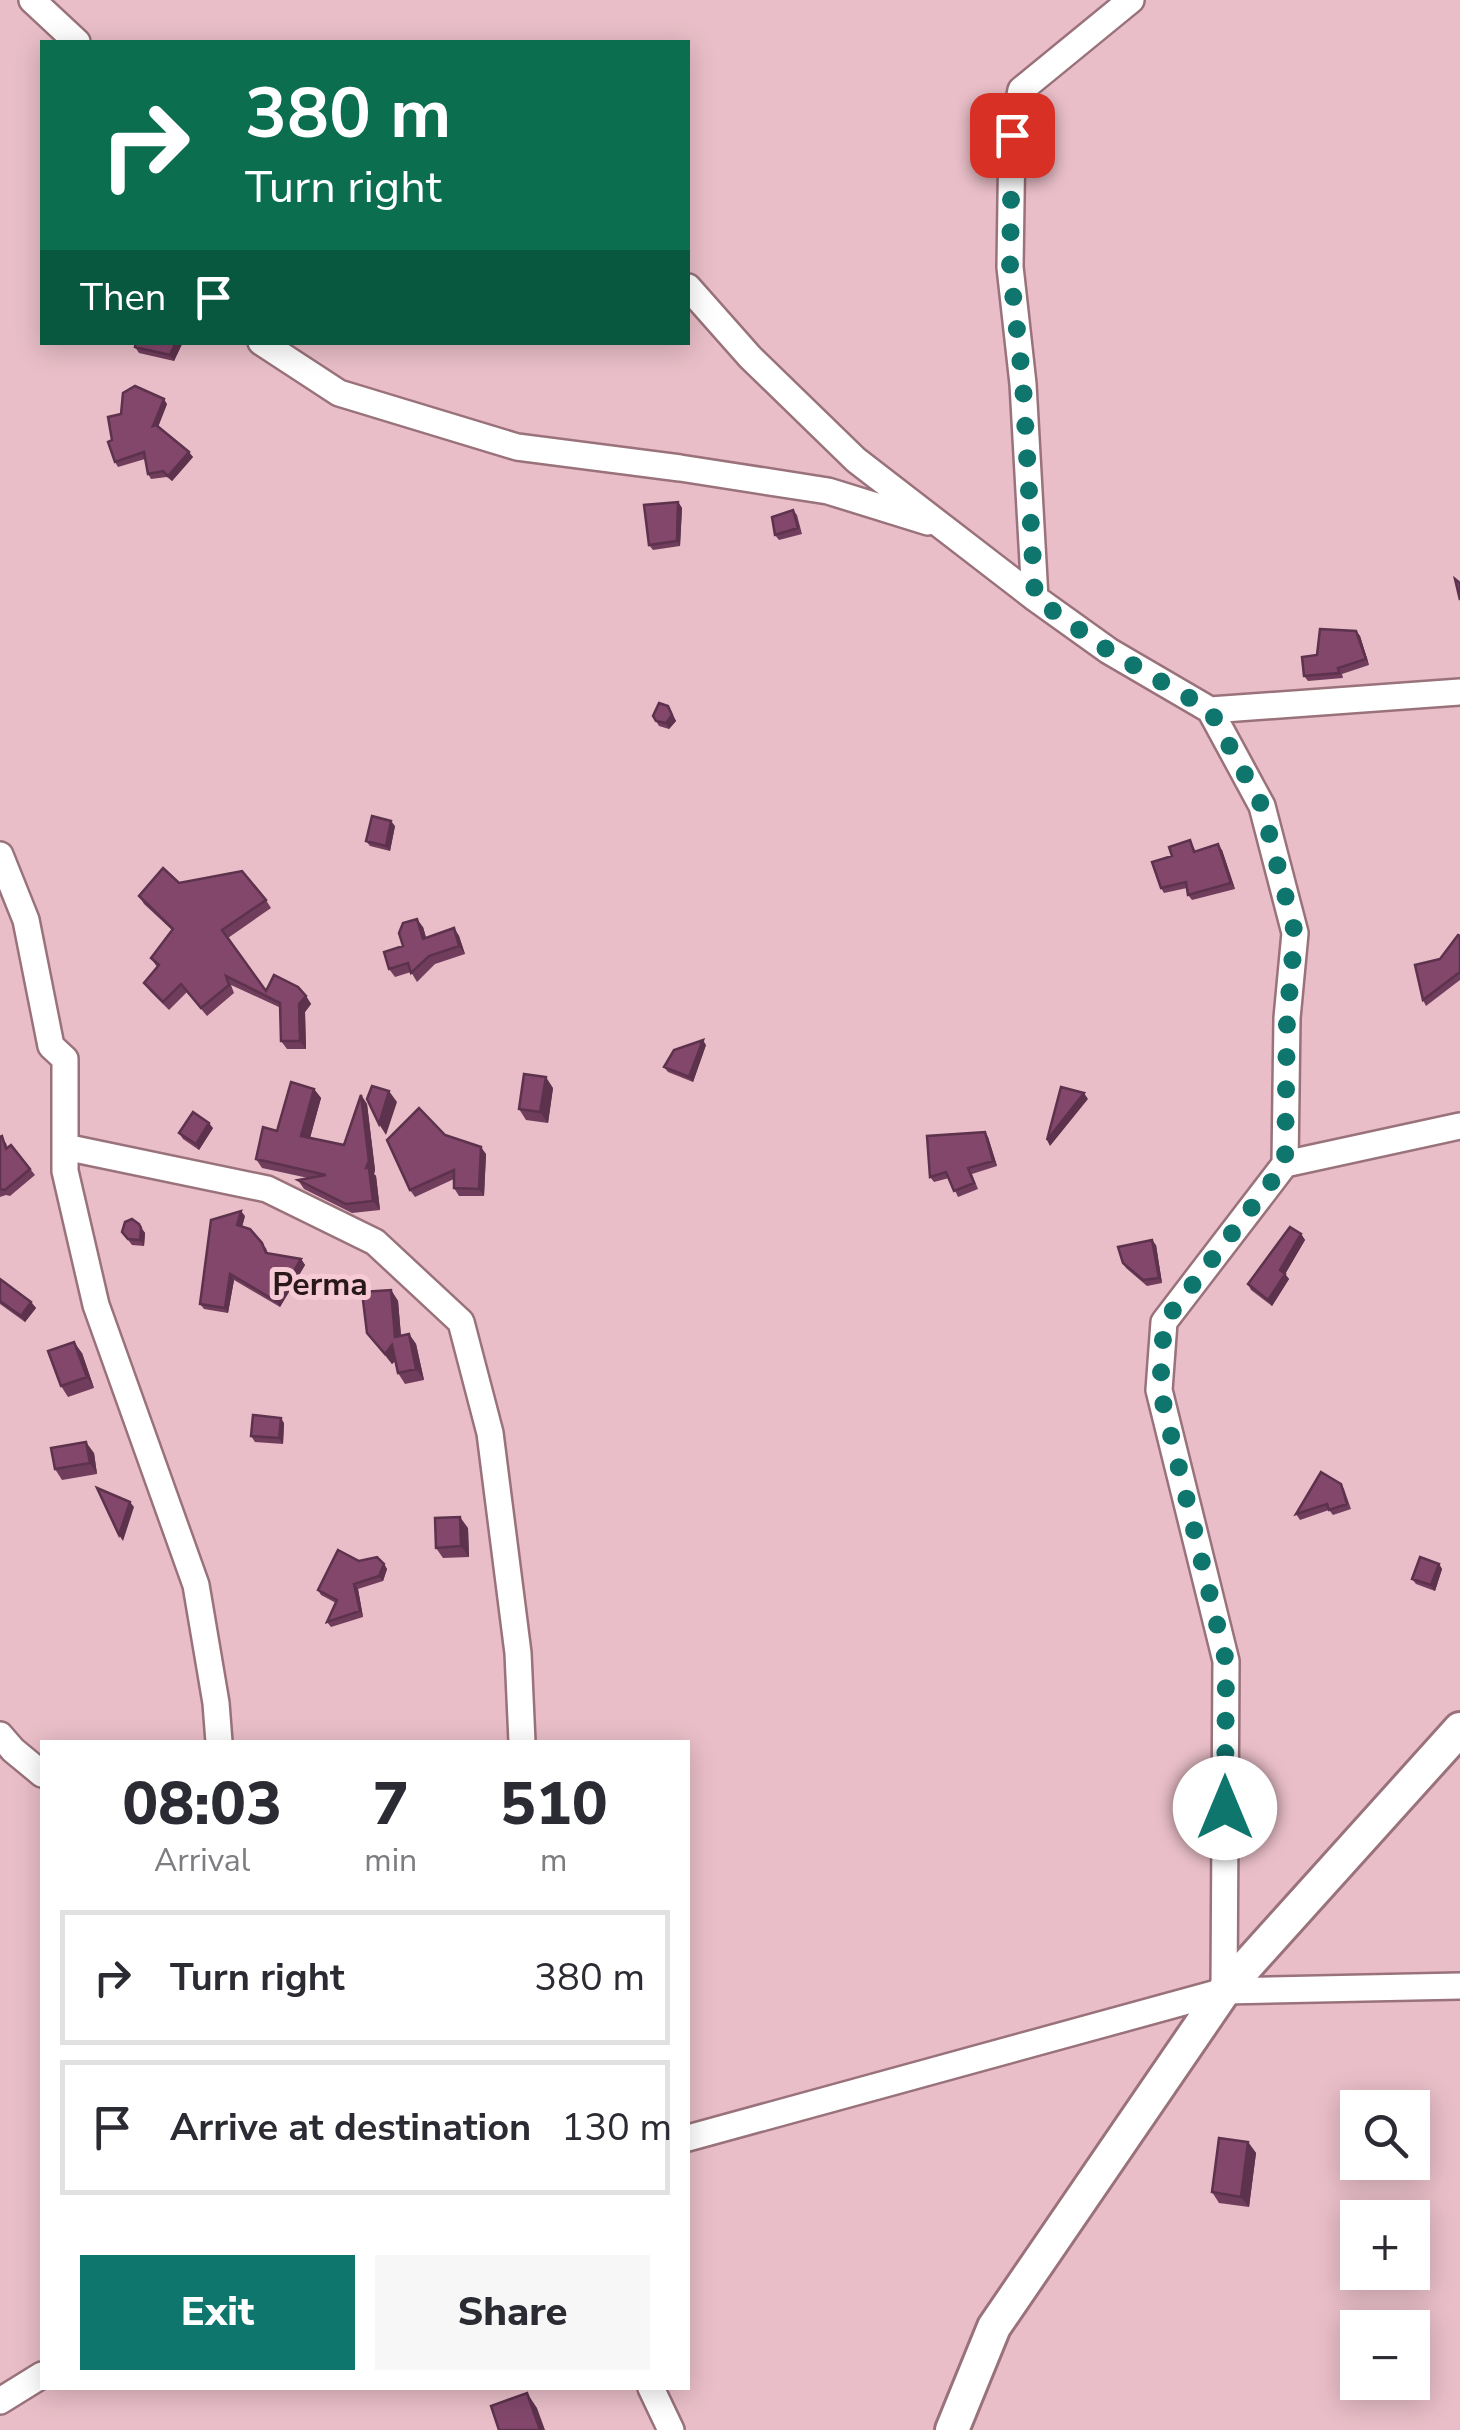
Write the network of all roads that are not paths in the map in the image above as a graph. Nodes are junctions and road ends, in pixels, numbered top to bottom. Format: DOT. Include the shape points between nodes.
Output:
graph roads {
  1 [pos="32,0"];
  2 [pos="1130,0"];
  3 [pos="75,40"];
  4 [pos="690,289"];
  5 [pos="266,345"];
  6 [pos="943,527"];
  7 [pos="1035,598"];
  8 [pos="1460,692"];
  9 [pos="1210,710"];
  10 [pos="0,855"];
  11 [pos="1460,1126"];
  12 [pos="65,1146"];
  13 [pos="1285,1164"];
  14 [pos="1460,1730"];
  15 [pos="0,1735"];
  16 [pos="220,1740"];
  17 [pos="522,1740"];
  18 [pos="40,1772"];
  19 [pos="1460,1986"];
  20 [pos="1224,1992"];
  21 [pos="690,2137"];
  22 [pos="40,2376"];
  23 [pos="652,2390"];
  24 [pos="0,2401"];
  25 [pos="671,2430"];
  26 [pos="952,2430"];
  1 -- 3 [label="street"];
  2 -- 7 [label="street" via="1021,90 1012,135 1010,267"];
  4 -- 6 [label="street" via="856,460"];
  5 -- 6 [label="street" via="340,392 518,448 828,492"];
  6 -- 7 [label="street"];
  7 -- 9 [label="street"];
  8 -- 9 [label="street"];
  9 -- 13 [label="street" via="1262,806 1295,933"];
  10 -- 12 [label="street" via="26,920 51,1046 65,1059"];
  11 -- 13 [label="street"];
  12 -- 16 [label="street" via="96,1305 196,1585"];
  12 -- 17 [label="street" via="267,1189 375,1242 461,1322 490,1433 518,1653"];
  13 -- 20 [label="street" via="1164,1322 1160,1390 1226,1661"];
  14 -- 20 [label="street"];
  15 -- 18 [label="street"];
  19 -- 20 [label="street"];
  20 -- 21 [label="street"];
  20 -- 26 [label="street" via="994,2328"];
  22 -- 24 [label="street"];
  23 -- 25 [label="street"];
}
